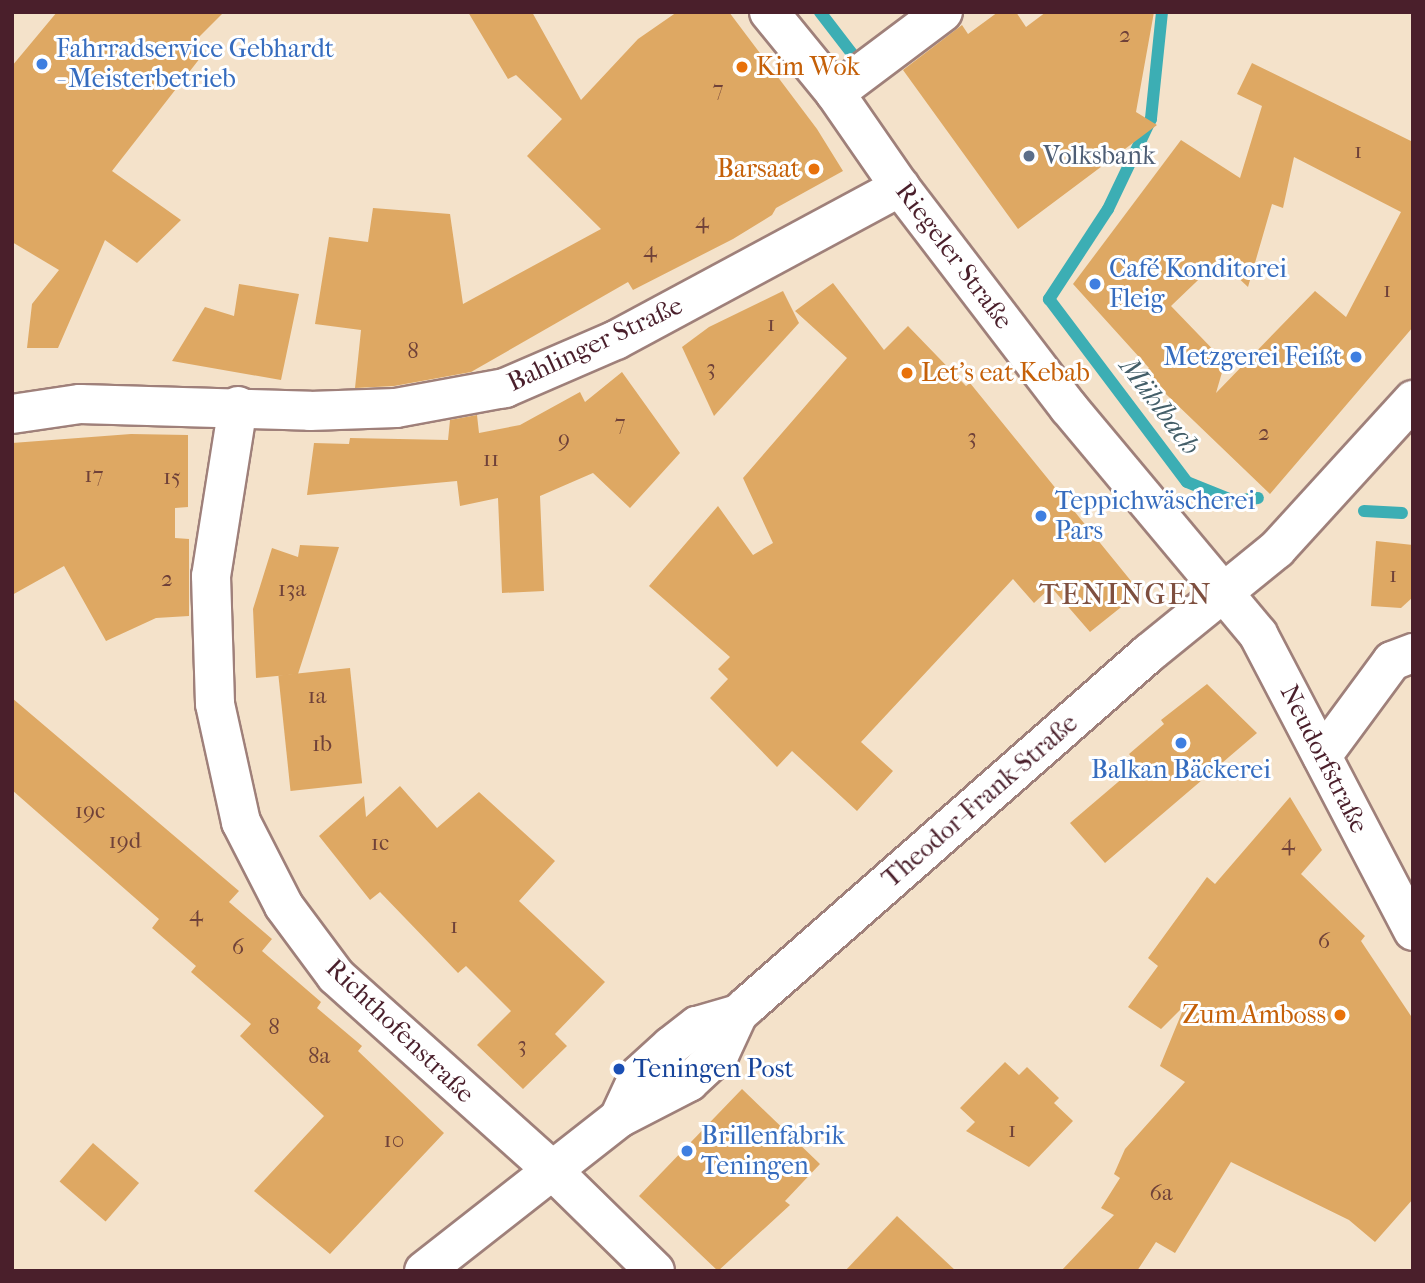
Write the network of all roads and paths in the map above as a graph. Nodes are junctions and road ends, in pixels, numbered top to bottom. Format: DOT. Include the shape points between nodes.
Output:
graph roads {
  1 [pos="769,12"];
  2 [pos="943,12"];
  3 [pos="835,93"];
  4 [pos="900,187"];
  5 [pos="1413,400"];
  6 [pos="238,406"];
  7 [pos="12,414"];
  8 [pos="1226,592"];
  9 [pos="1402,657"];
  10 [pos="1322,756"];
  11 [pos="1413,931"];
  12 [pos="551,1170"];
  13 [pos="424,1271"];
  14 [pos="655,1271"];
  1 -- 3 [label="street, Riegeler Straße"];
  2 -- 3 [label="street"];
  3 -- 4 [label="street, Riegeler Straße"];
  4 -- 6 [label="street, Bahlinger Straße" via="616,340 505,388 396,408 310,411"];
  4 -- 8 [label="street, Riegeler Straße" via="1069,408"];
  5 -- 8 [label="street, Theodor-Frank-Straße" via="1298,529"];
  6 -- 7 [label="street, Bahlinger Straße" via="80,404"];
  6 -- 12 [label="street, Richthofenstraße" via="211,576 215,704 241,822 284,906 336,976"];
  8 -- 10 [label="street, Neudorfstraße" via="1258,634"];
  8 -- 12 [label="street, Theodor-Frank-Straße" via="1149,653 737,1014 720,1053 689,1082 619,1118"];
  9 -- 10 [label="street"];
  10 -- 11 [label="street, Neudorfstraße"];
  12 -- 13 [label="street, Theodor-Frank-Straße"];
  12 -- 14 [label="street, Richthofenstraße"];
}
